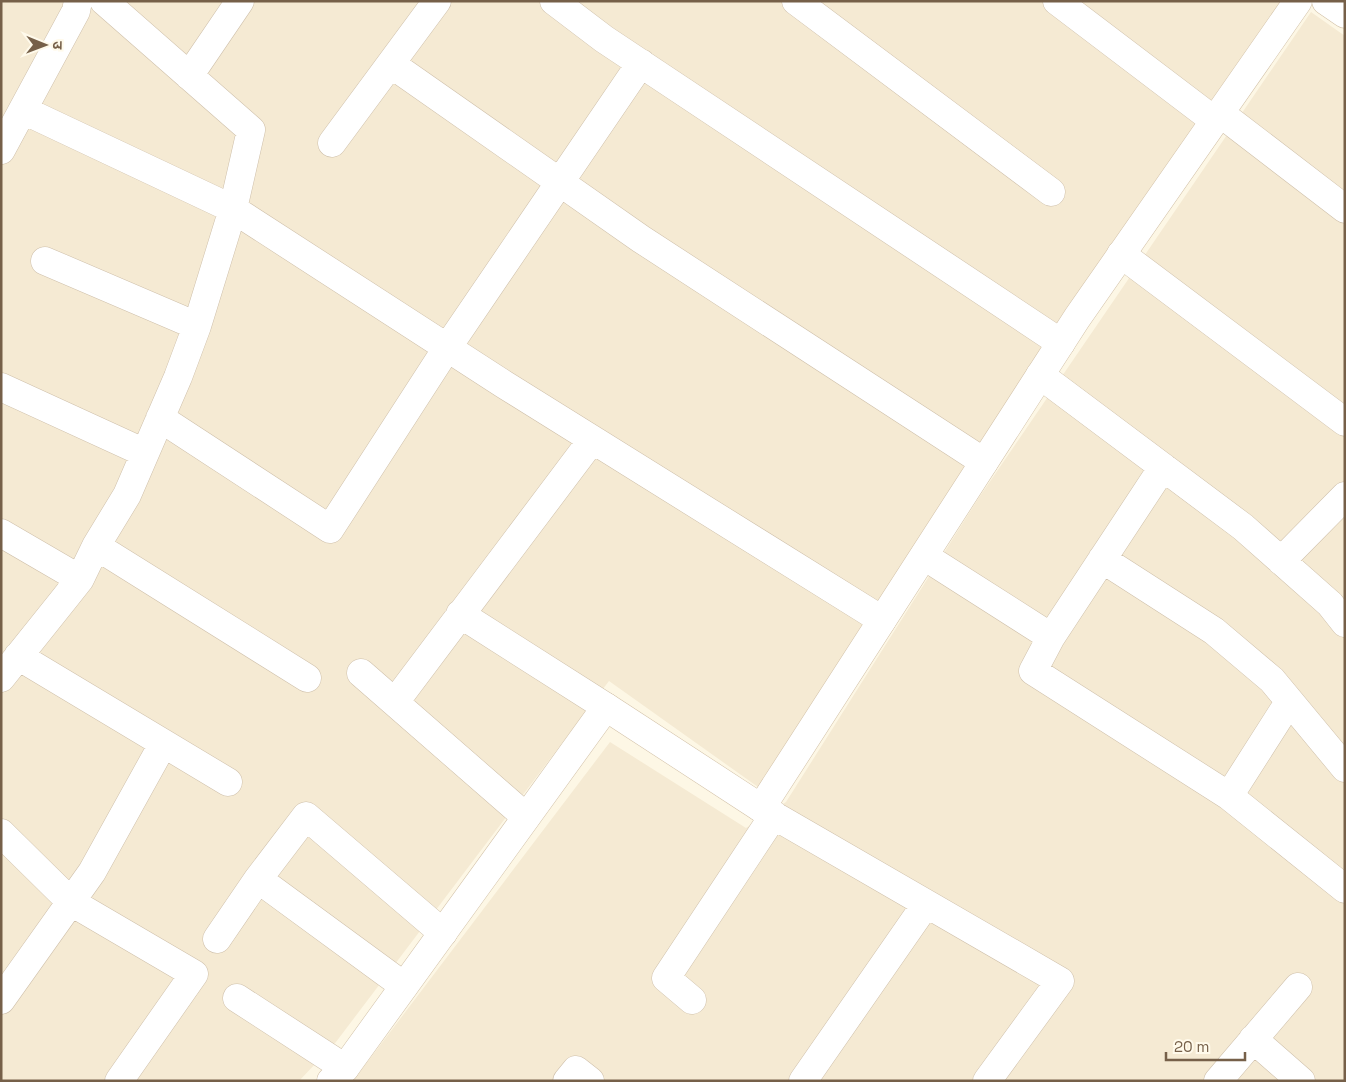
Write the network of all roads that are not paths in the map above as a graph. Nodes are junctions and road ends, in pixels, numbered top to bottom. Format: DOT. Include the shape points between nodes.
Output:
graph roads {
  1 [pos="78,1"];
  2 [pos="104,1"];
  3 [pos="240,1"];
  4 [pos="437,1"];
  5 [pos="554,1"];
  6 [pos="796,1"];
  7 [pos="1057,1"];
  8 [pos="1298,1"];
  9 [pos="1326,1"];
  10 [pos="1345,14"];
  11 [pos="391,64"];
  12 [pos="641,64"];
  13 [pos="189,76"];
  14 [pos="23,110"];
  15 [pos="1217,117"];
  16 [pos="332,143"];
  17 [pos="1,150"];
  18 [pos="560,182"];
  19 [pos="1051,192"];
  20 [pos="1345,209"];
  21 [pos="233,210"];
  22 [pos="1121,254"];
  23 [pos="45,261"];
  24 [pos="197,326"];
  25 [pos="1061,343"];
  26 [pos="447,348"];
  27 [pos="1040,375"];
  28 [pos="1,387"];
  29 [pos="160,418"];
  30 [pos="1345,422"];
  31 [pos="592,440"];
  32 [pos="145,453"];
  33 [pos="984,462"];
  34 [pos="1163,467"];
  35 [pos="1345,496"];
  36 [pos="1,533"];
  37 [pos="96,546"];
  38 [pos="924,556"];
  39 [pos="1102,559"];
  40 [pos="1281,561"];
  41 [pos="80,579"];
  42 [pos="460,614"];
  43 [pos="882,620"];
  44 [pos="1345,623"];
  45 [pos="1051,637"];
  46 [pos="18,656"];
  47 [pos="361,673"];
  48 [pos="1,678"];
  49 [pos="307,678"];
  50 [pos="394,702"];
  51 [pos="1290,702"];
  52 [pos="606,707"];
  53 [pos="164,744"];
  54 [pos="1345,768"];
  55 [pos="228,782"];
  56 [pos="1229,796"];
  57 [pos="767,812"];
  58 [pos="526,817"];
  59 [pos="1,833"];
  60 [pos="258,879"];
  61 [pos="1345,889"];
  62 [pos="71,902"];
  63 [pos="926,904"];
  64 [pos="443,933"];
  65 [pos="217,939"];
  66 [pos="404,986"];
  67 [pos="1298,987"];
  68 [pos="237,998"];
  69 [pos="1,1000"];
  70 [pos="692,1000"];
  71 [pos="1253,1039"];
  72 [pos="338,1074"];
  73 [pos="118,1081"];
  74 [pos="567,1081"];
  75 [pos="590,1081"];
  76 [pos="803,1081"];
  77 [pos="987,1081"];
  78 [pos="1218,1081"];
  79 [pos="1301,1081"];
  1 -- 14 [label="street" via="76,11"];
  2 -- 13 [label="street"];
  3 -- 13 [label="street"];
  4 -- 11 [label="street"];
  5 -- 12 [label="street"];
  6 -- 19 [label="street"];
  7 -- 15 [label="street"];
  8 -- 15 [label="street"];
  9 -- 10 [label="street"];
  11 -- 16 [label="street"];
  11 -- 18 [label="street"];
  12 -- 18 [label="street"];
  12 -- 25 [label="street"];
  13 -- 21 [label="street" via="251,130"];
  14 -- 17 [label="street"];
  14 -- 21 [label="street"];
  15 -- 20 [label="street"];
  15 -- 22 [label="street"];
  18 -- 26 [label="street"];
  18 -- 33 [label="street" via="641,239"];
  21 -- 24 [label="street"];
  21 -- 26 [label="street"];
  22 -- 25 [label="street"];
  22 -- 30 [label="street"];
  23 -- 24 [label="street"];
  24 -- 29 [label="street"];
  25 -- 27 [label="street"];
  26 -- 29 [label="street" via="330,529"];
  26 -- 31 [label="street"];
  27 -- 33 [label="street"];
  27 -- 34 [label="street"];
  28 -- 32 [label="street"];
  29 -- 32 [label="street"];
  31 -- 42 [label="street"];
  31 -- 43 [label="street"];
  32 -- 37 [label="street" via="127,495"];
  33 -- 38 [label="street"];
  34 -- 39 [label="street"];
  34 -- 40 [label="street" via="1244,527"];
  35 -- 40 [label="street"];
  36 -- 41 [label="street"];
  37 -- 41 [label="street"];
  37 -- 49 [label="street"];
  38 -- 43 [label="street"];
  38 -- 45 [label="street"];
  39 -- 45 [label="street"];
  39 -- 51 [label="street" via="1214,631 1272,680"];
  40 -- 44 [label="street" via="1330,604"];
  41 -- 46 [label="street"];
  42 -- 50 [label="street"];
  42 -- 52 [label="street"];
  43 -- 57 [label="street"];
  45 -- 56 [label="street" via="1034,671"];
  46 -- 48 [label="street"];
  46 -- 53 [label="street"];
  47 -- 50 [label="street"];
  50 -- 58 [label="street"];
  51 -- 54 [label="street"];
  51 -- 56 [label="street"];
  52 -- 57 [label="street"];
  52 -- 58 [label="street"];
  53 -- 55 [label="street"];
  53 -- 62 [label="street" via="92,872"];
  56 -- 61 [label="street"];
  57 -- 63 [label="street"];
  57 -- 70 [label="street" via="666,978"];
  58 -- 64 [label="street"];
  59 -- 62 [label="street"];
  60 -- 64 [label="street" via="306,816"];
  60 -- 65 [label="street"];
  60 -- 66 [label="street"];
  62 -- 69 [label="street"];
  62 -- 73 [label="street" via="194,974"];
  63 -- 76 [label="street"];
  63 -- 77 [label="street" via="1060,981"];
  64 -- 66 [label="street"];
  66 -- 72 [label="street"];
  67 -- 71 [label="street"];
  68 -- 72 [label="street"];
  71 -- 78 [label="street"];
  71 -- 79 [label="street"];
  74 -- 75 [label="street" via="576,1070"];
}
